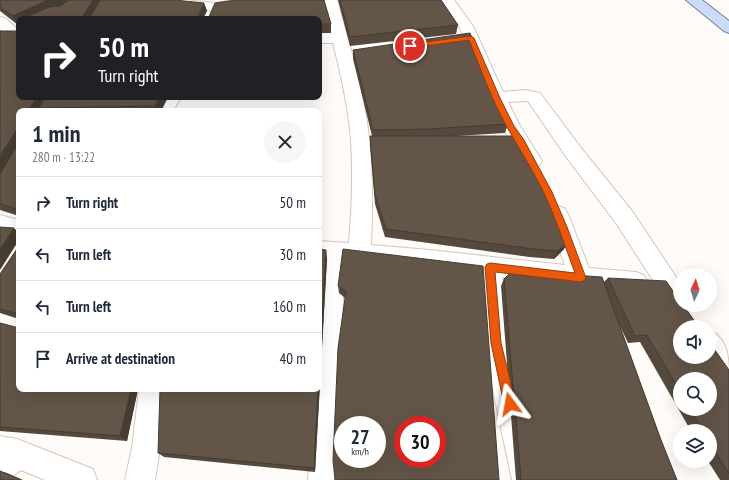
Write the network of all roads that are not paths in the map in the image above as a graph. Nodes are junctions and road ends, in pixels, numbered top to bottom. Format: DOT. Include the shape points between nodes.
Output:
graph roads {
  1 [pos="142,0"];
  2 [pos="266,0"];
  3 [pos="330,0"];
  4 [pos="447,0"];
  5 [pos="693,0"];
  6 [pos="707,0"];
  7 [pos="212,13"];
  8 [pos="729,17"];
  9 [pos="0,21"];
  10 [pos="729,28"];
  11 [pos="12,33"];
  12 [pos="322,39"];
  13 [pos="347,48"];
  14 [pos="496,98"];
  15 [pos="520,140"];
  16 [pos="498,141"];
  17 [pos="540,178"];
  18 [pos="550,199"];
  19 [pos="0,223"];
  20 [pos="16,228"];
  21 [pos="326,250"];
  22 [pos="360,253"];
  23 [pos="490,267"];
  24 [pos="581,278"];
  25 [pos="673,293"];
  26 [pos="717,352"];
  27 [pos="729,368"];
  28 [pos="152,392"];
  29 [pos="6,457"];
  30 [pos="82,480"];
  31 [pos="140,480"];
  32 [pos="323,480"];
  33 [pos="527,480"];
  1 -- 7 [label="street"];
  2 -- 7 [label="street"];
  3 -- 13 [label="street"];
  4 -- 14 [label="street" via="466,26 464,39"];
  5 -- 10 [label="main road"];
  6 -- 8 [label="main road"];
  9 -- 11 [label="street"];
  12 -- 13 [label="street"];
  13 -- 22 [label="street" via="358,121 368,142"];
  14 -- 15 [label="street"];
  14 -- 25 [label="street" via="525,95 534,97 624,217"];
  15 -- 16 [label="street"];
  15 -- 17 [label="street"];
  18 -- 24 [label="street"];
  19 -- 20 [label="street"];
  21 -- 22 [label="street"];
  21 -- 32 [label="street"];
  22 -- 23 [label="street"];
  23 -- 24 [label="street"];
  23 -- 33 [label="street" via="496,343"];
  24 -- 25 [label="street"];
  26 -- 27 [label="street"];
  28 -- 31 [label="street"];
  29 -- 30 [label="street"];
}
